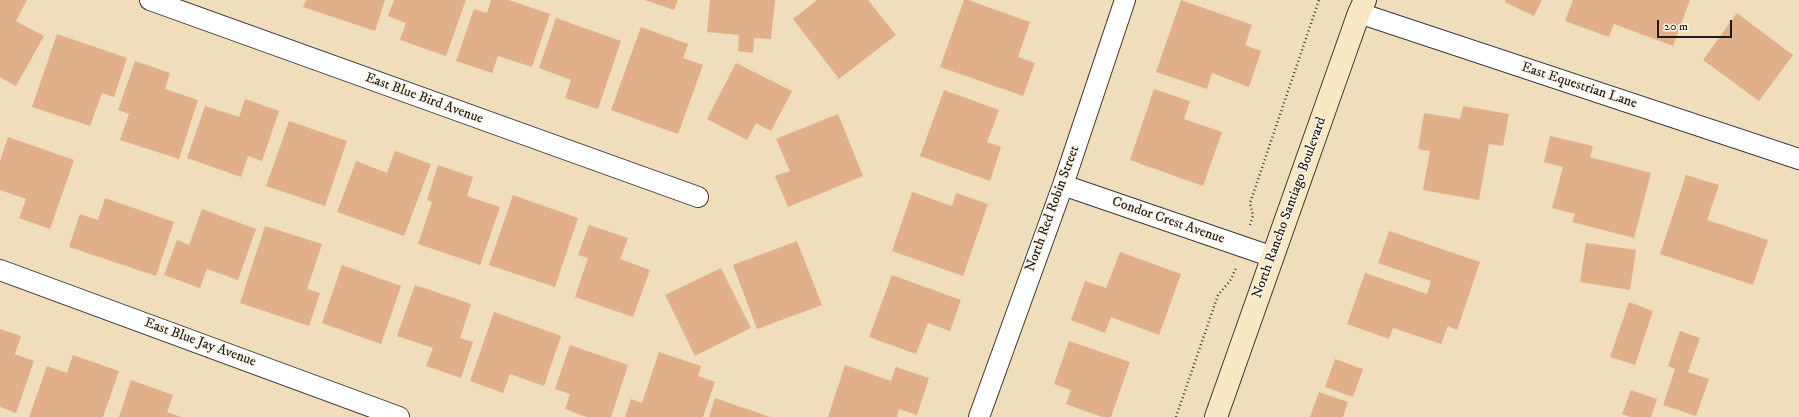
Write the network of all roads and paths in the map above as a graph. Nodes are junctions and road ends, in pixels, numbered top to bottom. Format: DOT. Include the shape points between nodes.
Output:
graph roads {
  1 [pos="150,0"];
  2 [pos="1125,0"];
  3 [pos="1319,0"];
  4 [pos="1362,6"];
  5 [pos="1799,159"];
  6 [pos="1063,185"];
  7 [pos="698,197"];
  8 [pos="1244,248"];
  9 [pos="1273,257"];
  10 [pos="0,270"];
  11 [pos="399,417"];
  12 [pos="978,417"];
  13 [pos="1176,417"];
  14 [pos="1216,417"];
  1 -- 7 [label="street, East Blue Bird Avenue"];
  2 -- 6 [label="street, North Red Robin Street"];
  3 -- 8 [label="path" via="1250,203 1253,216"];
  4 -- 5 [label="street, East Equestrian Lane"];
  4 -- 9 [label="street, North Rancho Santiago Boulevard"];
  6 -- 8 [label="street, Condor Crest Avenue"];
  6 -- 12 [label="street, North Red Robin Street"];
  8 -- 9 [label="street, Condor Crest Avenue"];
  8 -- 13 [label="path" via="1230,281 1218,295"];
  9 -- 14 [label="street, North Rancho Santiago Boulevard"];
  10 -- 11 [label="street, East Blue Jay Avenue"];
}
